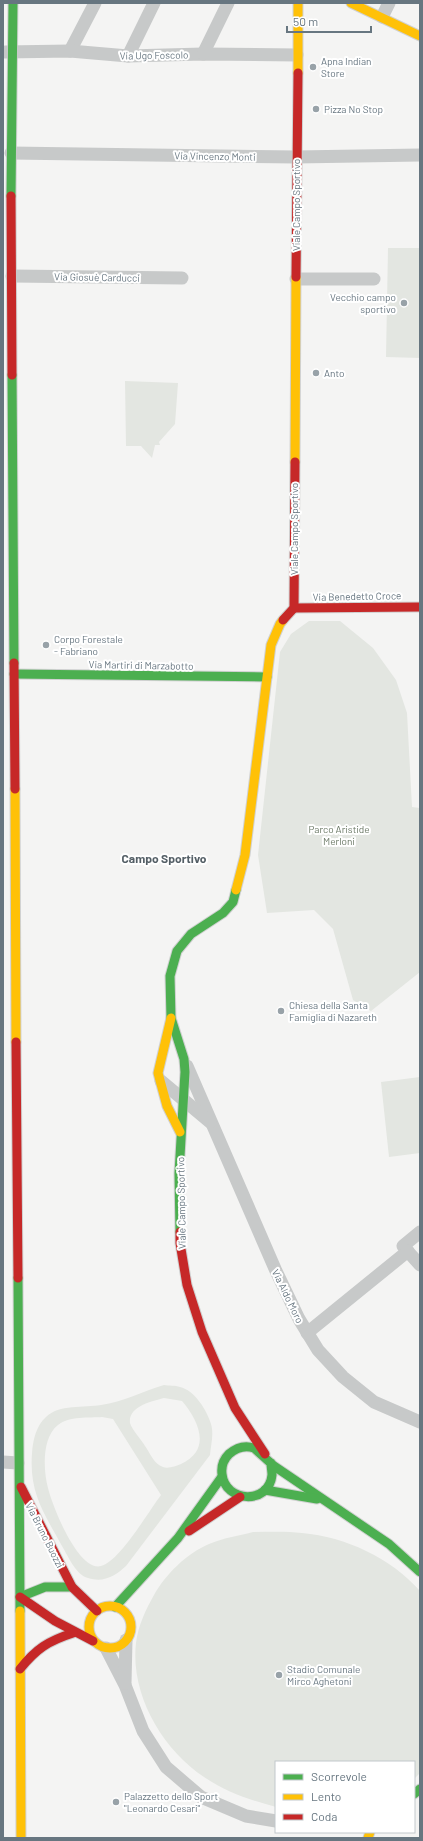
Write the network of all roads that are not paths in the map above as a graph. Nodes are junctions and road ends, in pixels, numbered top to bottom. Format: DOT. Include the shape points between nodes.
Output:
graph roads {
  1 [pos="13,3"];
  2 [pos="95,3"];
  3 [pos="154,3"];
  4 [pos="228,3"];
  5 [pos="298,3"];
  6 [pos="351,3"];
  7 [pos="389,3"];
  8 [pos="382,17"];
  9 [pos="420,36"];
  10 [pos="8,51"];
  11 [pos="70,51"];
  12 [pos="203,54"];
  13 [pos="297,55"];
  14 [pos="128,56"];
  15 [pos="11,153"];
  16 [pos="420,155"];
  17 [pos="296,157"];
  18 [pos="12,276"];
  19 [pos="182,278"];
  20 [pos="296,279"];
  21 [pos="374,279"];
  22 [pos="3,501"];
  23 [pos="13,504"];
  24 [pos="420,606"];
  25 [pos="294,608"];
  26 [pos="14,674"];
  27 [pos="267,677"];
  28 [pos="171,1018"];
  29 [pos="184,1059"];
  30 [pos="160,1063"];
  31 [pos="161,1080"];
  32 [pos="184,1100"];
  33 [pos="211,1123"];
  34 [pos="180,1133"];
  35 [pos="420,1232"];
  36 [pos="408,1251"];
  37 [pos="420,1265"];
  38 [pos="307,1333"];
  39 [pos="235,1408"];
  40 [pos="420,1422"];
  41 [pos="237,1428"];
  42 [pos="265,1454"];
  43 [pos="3,1462"];
  44 [pos="18,1463"];
  45 [pos="272,1463"];
  46 [pos="221,1478"];
  47 [pos="18,1482"];
  48 [pos="265,1490"];
  49 [pos="240,1497"];
  50 [pos="322,1500"];
  51 [pos="178,1538"];
  52 [pos="420,1572"];
  53 [pos="142,1578"];
  54 [pos="72,1587"];
  55 [pos="20,1597"];
  56 [pos="115,1607"];
  57 [pos="97,1611"];
  58 [pos="128,1618"];
  59 [pos="73,1633"];
  60 [pos="126,1640"];
  61 [pos="93,1641"];
  62 [pos="106,1648"];
  63 [pos="20,1669"];
  64 [pos="125,1685"];
  65 [pos="275,1821"];
  66 [pos="21,1838"];
  1 -- 10 [label="street"];
  2 -- 11 [label="street"];
  3 -- 14 [label="street"];
  4 -- 12 [label="street"];
  5 -- 13 [label="street, Viale Campo Sportivo"];
  6 -- 8 [label="street"];
  7 -- 8 [label="street"];
  8 -- 9 [label="street"];
  10 -- 11 [label="street, Via Ugo Foscolo"];
  10 -- 15 [label="street"];
  11 -- 14 [label="street, Via Ugo Foscolo"];
  12 -- 13 [label="street, Via Ugo Foscolo"];
  12 -- 14 [label="street, Via Ugo Foscolo"];
  13 -- 17 [label="street, Viale Campo Sportivo"];
  15 -- 17 [label="street, Via Vincenzo Monti"];
  15 -- 18 [label="street"];
  16 -- 17 [label="street, Via Vincenzo Monti"];
  17 -- 20 [label="street, Viale Campo Sportivo"];
  18 -- 19 [label="street, Via Giosuè Carducci"];
  18 -- 23 [label="street"];
  20 -- 21 [label="street"];
  20 -- 25 [label="street, Viale Campo Sportivo"];
  22 -- 23 [label="street"];
  23 -- 26 [label="street"];
  24 -- 25 [label="street, Via Benedetto Croce"];
  25 -- 27 [label="street, Viale Campo Sportivo" via="280,624 272,645"];
  26 -- 27 [label="street, Via Martiri di Marzabotto"];
  26 -- 44 [label="street"];
  27 -- 28 [label="street, Viale Campo Sportivo" via="245,855 233,902 223,913 191,934 177,951 170,976"];
  28 -- 29 [label="street, Viale Campo Sportivo"];
  28 -- 30 [label="street, Viale Campo Sportivo"];
  29 -- 30 [label="street" via="172,1053"];
  29 -- 32 [label="street, Viale Campo Sportivo"];
  29 -- 33 [label="street, Via Aldo Moro"];
  30 -- 31 [label="street, Viale Campo Sportivo" via="158,1073"];
  31 -- 32 [label="street"];
  31 -- 34 [label="street, Viale Campo Sportivo" via="167,1106"];
  32 -- 33 [label="street, Via Aldo Moro"];
  32 -- 34 [label="street, Viale Campo Sportivo"];
  33 -- 38 [label="street, Via Aldo Moro" via="276,1271"];
  34 -- 39 [label="street, Viale Campo Sportivo" via="180,1243 187,1285 202,1332"];
  35 -- 36 [label="street" via="403,1246"];
  36 -- 37 [label="street"];
  36 -- 38 [label="street"];
  38 -- 40 [label="street, Via Aldo Moro" via="318,1350 338,1371 374,1402"];
  39 -- 41 [label="street, Viale Campo Sportivo"];
  39 -- 42 [label="street, Viale Campo Sportivo"];
  42 -- 45 [label="street"];
  42 -- 46 [label="street" via="251,1447 238,1445 223,1461"];
  43 -- 44 [label="street"];
  44 -- 47 [label="street"];
  45 -- 48 [label="street" via="272,1476"];
  45 -- 50 [label="street"];
  46 -- 49 [label="street" via="229,1491"];
  46 -- 51 [label="street"];
  47 -- 54 [label="street, Via Bruno Buozzi"];
  47 -- 55 [label="street"];
  48 -- 49 [label="street" via="254,1497"];
  48 -- 50 [label="street"];
  49 -- 51 [label="street"];
  50 -- 52 [label="street" via="363,1525 398,1551"];
  51 -- 53 [label="street"];
  53 -- 56 [label="street"];
  53 -- 58 [label="street"];
  54 -- 55 [label="street" via="57,1585 39,1588"];
  54 -- 57 [label="street, Via Bruno Buozzi"];
  55 -- 59 [label="street"];
  55 -- 63 [label="street"];
  56 -- 57 [label="street"];
  56 -- 58 [label="street"];
  57 -- 61 [label="street" via="89,1622"];
  58 -- 60 [label="street" via="130,1629"];
  59 -- 61 [label="street"];
  59 -- 63 [label="street" via="51,1639 35,1650"];
  60 -- 62 [label="street" via="117,1647"];
  60 -- 64 [label="street"];
  61 -- 62 [label="street"];
  62 -- 64 [label="street"];
  63 -- 66 [label="street"];
  64 -- 65 [label="street" via="142,1731 166,1767 201,1797 246,1816"];
}
